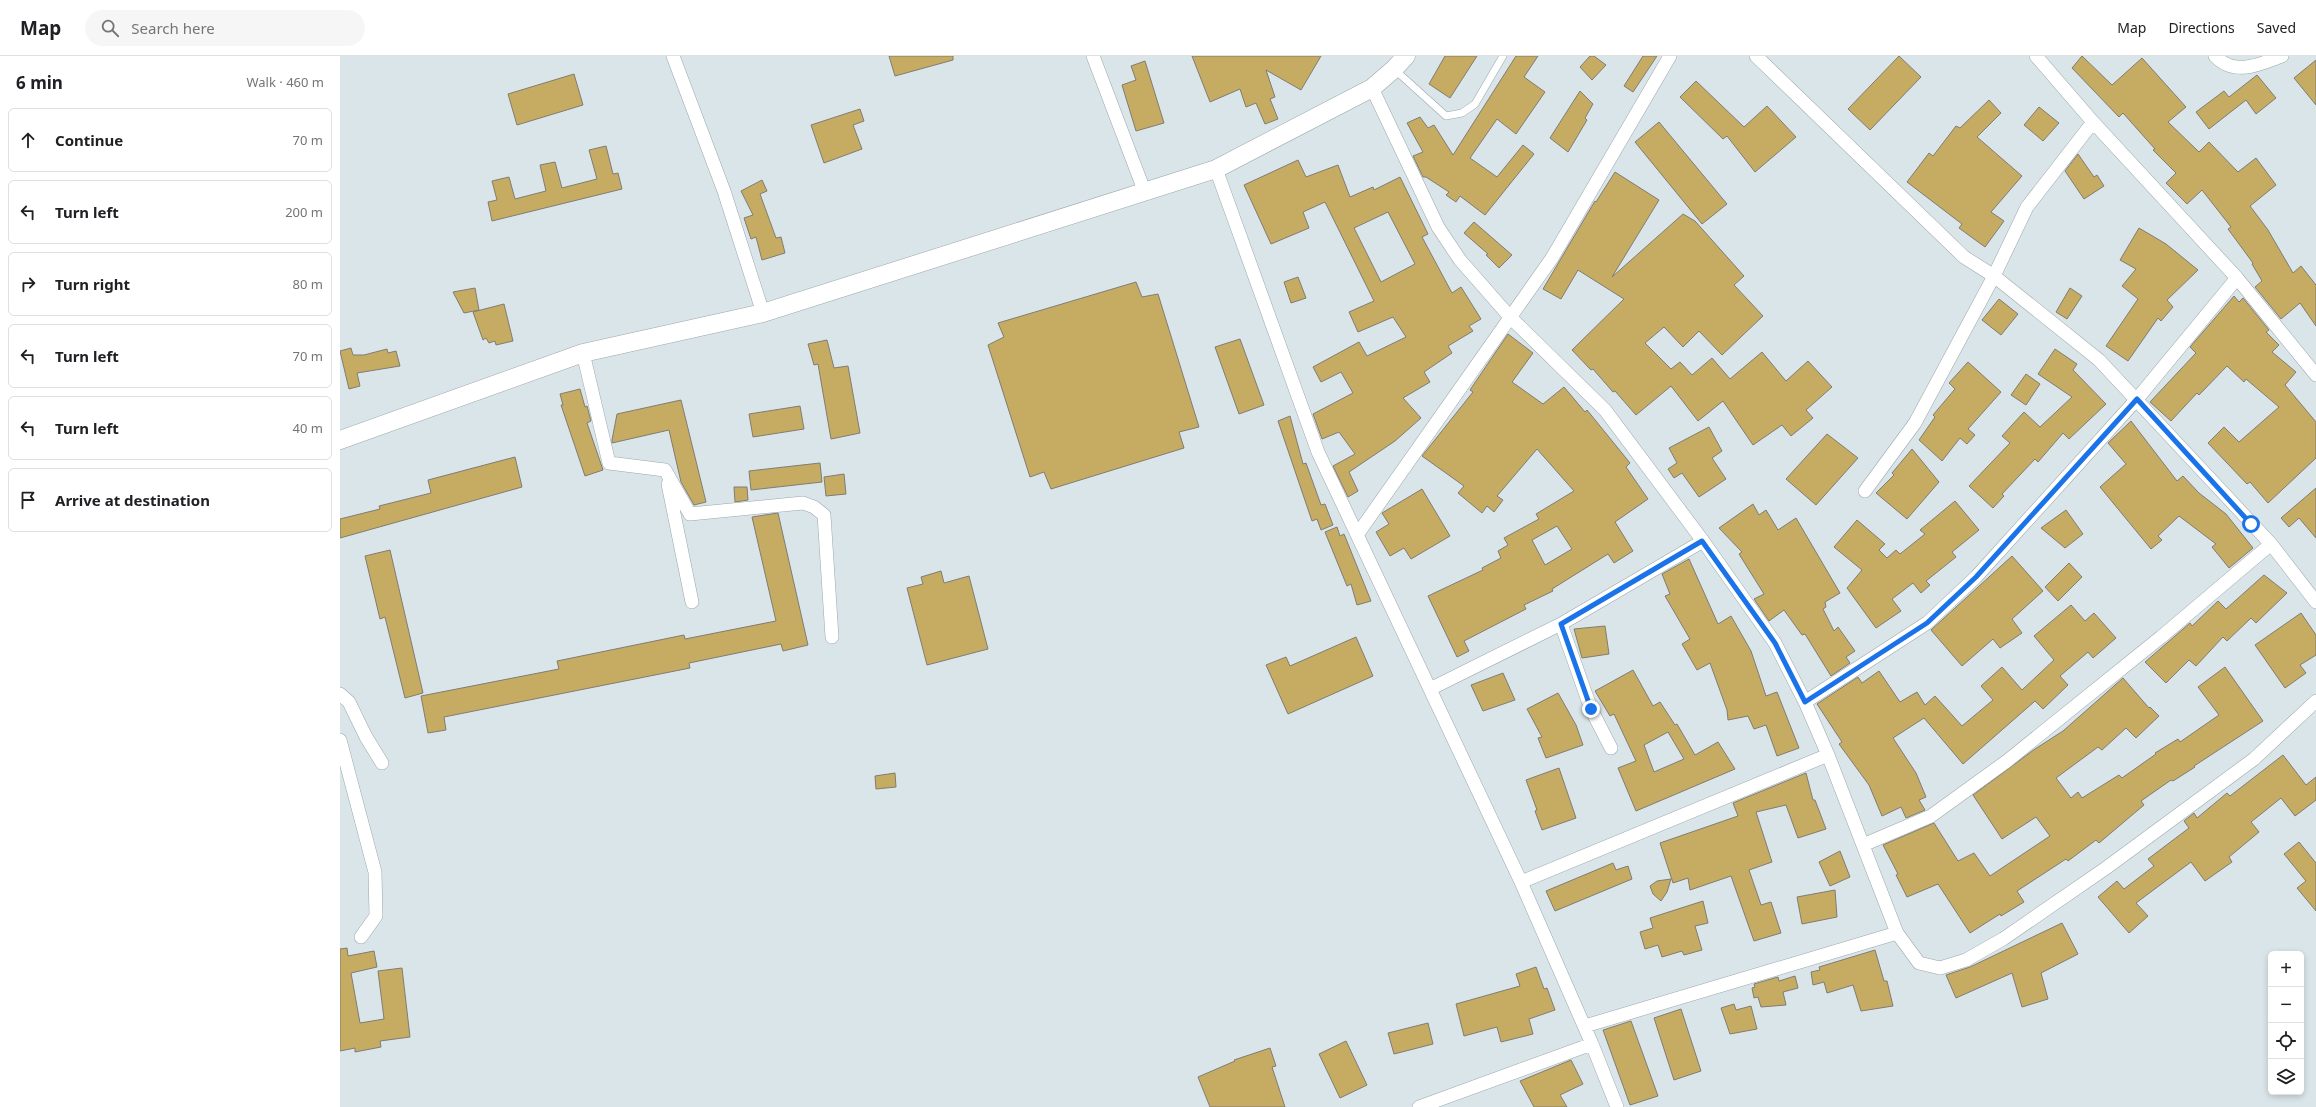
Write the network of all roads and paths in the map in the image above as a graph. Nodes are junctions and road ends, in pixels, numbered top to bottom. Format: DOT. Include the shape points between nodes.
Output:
graph roads {
  1 [pos="673,56"];
  2 [pos="1093,56"];
  3 [pos="1406,56"];
  4 [pos="1503,56"];
  5 [pos="1670,56"];
  6 [pos="1756,56"];
  7 [pos="2036,56"];
  8 [pos="2215,56"];
  9 [pos="2282,56"];
  10 [pos="1394,69"];
  11 [pos="1372,88"];
  12 [pos="2093,122"];
  13 [pos="1216,169"];
  14 [pos="1144,190"];
  15 [pos="1994,276"];
  16 [pos="2237,278"];
  17 [pos="763,313"];
  18 [pos="1510,317"];
  19 [pos="583,353"];
  20 [pos="2316,375"];
  21 [pos="2137,399"];
  22 [pos="340,440"];
  23 [pos="665,470"];
  24 [pos="1865,491"];
  25 [pos="1357,535"];
  26 [pos="1702,541"];
  27 [pos="2271,544"];
  28 [pos="692,602"];
  29 [pos="2316,602"];
  30 [pos="1561,624"];
  31 [pos="832,637"];
  32 [pos="1430,689"];
  33 [pos="340,694"];
  34 [pos="2316,701"];
  35 [pos="1805,702"];
  36 [pos="340,740"];
  37 [pos="1611,748"];
  38 [pos="1828,755"];
  39 [pos="382,762"];
  40 [pos="1863,846"];
  41 [pos="1521,882"];
  42 [pos="1897,933"];
  43 [pos="361,937"];
  44 [pos="1585,1026"];
  45 [pos="1592,1044"];
  46 [pos="1419,1107"];
  47 [pos="1617,1107"];
  1 -- 17 [label="street" via="729,205"];
  2 -- 14 [label="street"];
  3 -- 10 [label="main road"];
  4 -- 10 [label="lane" via="1474,104 1462,113 1446,116"];
  5 -- 18 [label="street" via="1552,258"];
  6 -- 15 [label="street" via="1964,257"];
  7 -- 12 [label="street"];
  8 -- 9 [label="street" via="2220,61 2239,69"];
  10 -- 11 [label="main road"];
  11 -- 13 [label="main road"];
  11 -- 18 [label="street" via="1438,227 1460,260"];
  12 -- 15 [label="street" via="2027,207"];
  12 -- 16 [label="street"];
  13 -- 14 [label="main road"];
  13 -- 25 [label="street" via="1318,452"];
  14 -- 17 [label="main road"];
  15 -- 21 [label="street" via="2099,360"];
  15 -- 24 [label="street" via="1915,423"];
  16 -- 20 [label="street"];
  16 -- 21 [label="street"];
  17 -- 19 [label="main road"];
  18 -- 25 [label="street"];
  18 -- 26 [label="street" via="1605,410"];
  19 -- 22 [label="main road"];
  19 -- 23 [label="street" via="609,463"];
  21 -- 27 [label="street"];
  21 -- 35 [label="street" via="1976,577 1938,613 1927,623"];
  23 -- 28 [label="street"];
  23 -- 31 [label="street" via="690,514 803,503 824,515"];
  25 -- 32 [label="street"];
  26 -- 30 [label="street"];
  26 -- 35 [label="street" via="1775,643"];
  27 -- 29 [label="street"];
  27 -- 40 [label="street" via="2007,761 1930,816"];
  30 -- 32 [label="street"];
  30 -- 37 [label="street" via="1591,709"];
  32 -- 41 [label="street"];
  33 -- 39 [label="street" via="349,702 366,738"];
  34 -- 42 [label="street" via="2254,759 2106,868 2003,939 1966,960 1940,968 1919,962"];
  35 -- 38 [label="street"];
  36 -- 43 [label="street" via="375,872 376,916"];
  38 -- 40 [label="street"];
  38 -- 41 [label="street"];
  40 -- 42 [label="street"];
  41 -- 44 [label="street"];
  42 -- 44 [label="street"];
  44 -- 45 [label="street"];
  45 -- 46 [label="street"];
  45 -- 47 [label="street"];
}
